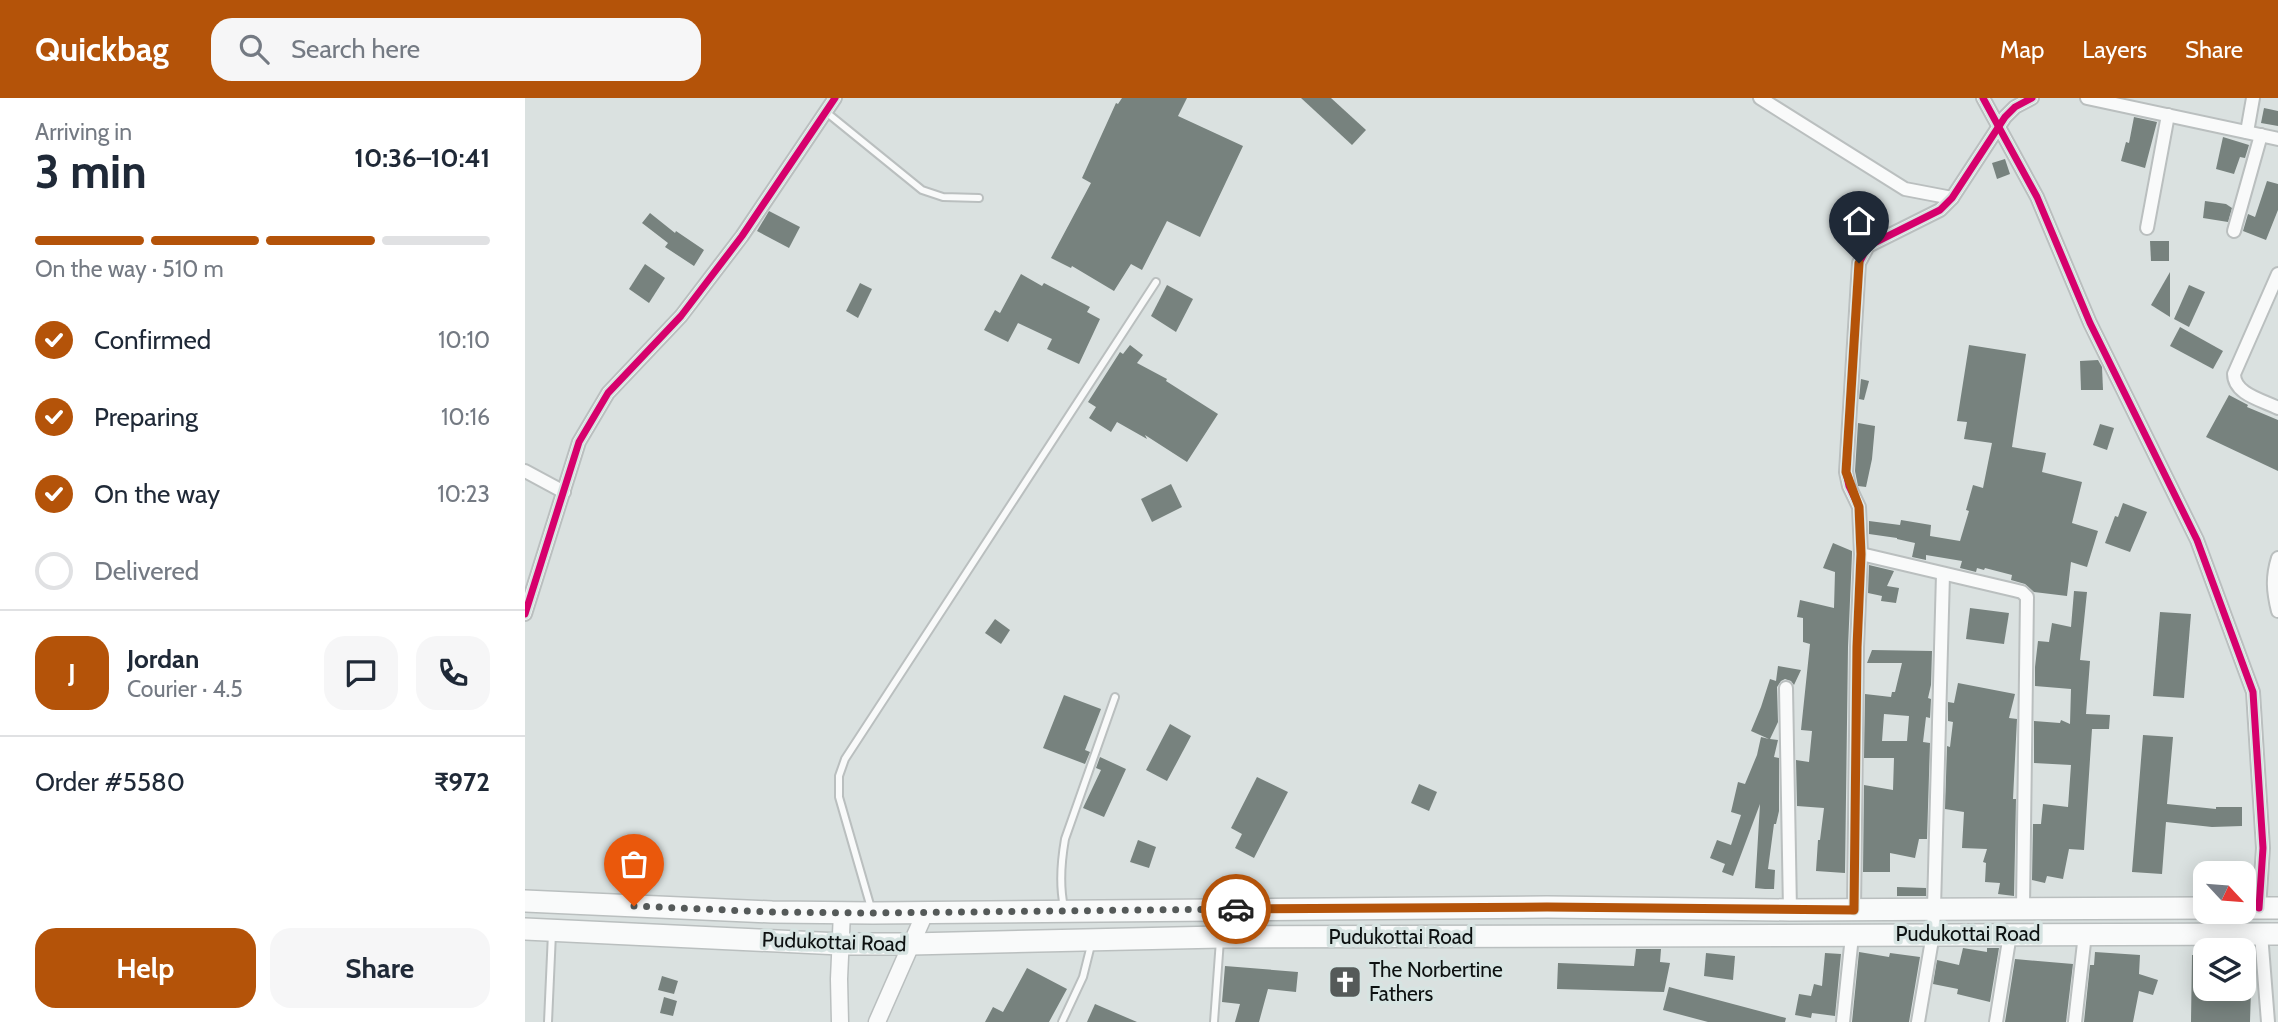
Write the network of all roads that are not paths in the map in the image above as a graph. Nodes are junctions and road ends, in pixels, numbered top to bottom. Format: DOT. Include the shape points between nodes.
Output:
graph roads {
  1 [pos="835,98"];
  2 [pos="1760,98"];
  3 [pos="1983,98"];
  4 [pos="2031,98"];
  5 [pos="2087,98"];
  6 [pos="2158,98"];
  7 [pos="2253,98"];
  8 [pos="826,112"];
  9 [pos="2161,114"];
  10 [pos="1997,127"];
  11 [pos="2246,132"];
  12 [pos="2261,135"];
  13 [pos="2278,139"];
  14 [pos="979,198"];
  15 [pos="1952,198"];
  16 [pos="2147,228"];
  17 [pos="2234,231"];
  18 [pos="2278,274"];
  19 [pos="1156,282"];
  20 [pos="2278,408"];
  21 [pos="525,471"];
  22 [pos="564,492"];
  23 [pos="1861,554"];
  24 [pos="2278,558"];
  25 [pos="1943,574"];
  26 [pos="2278,611"];
  27 [pos="525,614"];
  28 [pos="1786,688"];
  29 [pos="1115,697"];
  30 [pos="525,901"];
  31 [pos="1547,907"];
  32 [pos="1934,908"];
  33 [pos="2023,908"];
  34 [pos="2193,908"];
  35 [pos="2260,908"];
  36 [pos="1790,910"];
  37 [pos="1854,910"];
  38 [pos="1065,911"];
  39 [pos="842,912"];
  40 [pos="873,913"];
  41 [pos="925,913"];
  42 [pos="525,929"];
  43 [pos="552,930"];
  44 [pos="1933,934"];
  45 [pos="2010,934"];
  46 [pos="2085,934"];
  47 [pos="2269,934"];
  48 [pos="1550,936"];
  49 [pos="1852,936"];
  50 [pos="1220,937"];
  51 [pos="1091,939"];
  52 [pos="840,944"];
  53 [pos="911,944"];
  54 [pos="548,1022"];
  55 [pos="839,1022"];
  56 [pos="877,1022"];
  57 [pos="1062,1022"];
  58 [pos="1214,1022"];
  59 [pos="1843,1022"];
  60 [pos="1918,1022"];
  61 [pos="1996,1022"];
  62 [pos="2075,1022"];
  63 [pos="2268,1022"];
  1 -- 8 [label="street"];
  2 -- 15 [label="street" via="1905,189"];
  3 -- 10 [label="street"];
  4 -- 10 [label="street" via="2015,107"];
  5 -- 9 [label="street"];
  6 -- 9 [label="street"];
  7 -- 11 [label="street"];
  8 -- 14 [label="lane" via="922,190 943,197"];
  8 -- 22 [label="street" via="681,316 608,393 579,442"];
  9 -- 11 [label="street"];
  9 -- 16 [label="street"];
  10 -- 15 [label="street"];
  10 -- 35 [label="street" via="2037,197 2091,323 2197,540 2253,692 2263,848"];
  11 -- 12 [label="street"];
  12 -- 13 [label="street"];
  12 -- 17 [label="street"];
  15 -- 23 [label="street" via="1940,210 1868,246 1859,263 1846,472 1859,507"];
  18 -- 20 [label="street" via="2234,374 2239,390"];
  19 -- 40 [label="lane" via="845,759 839,797"];
  21 -- 22 [label="street"];
  22 -- 27 [label="street"];
  23 -- 25 [label="street"];
  23 -- 37 [label="street"];
  24 -- 26 [label="street" via="2273,582"];
  25 -- 32 [label="street"];
  25 -- 33 [label="street" via="2022,592 2027,597"];
  28 -- 36 [label="street"];
  29 -- 38 [label="lane" via="1065,839 1061,872"];
  30 -- 39 [label="highway, Pudukottai Road"];
  31 -- 36 [label="highway, Pudukottai Road"];
  31 -- 38 [label="highway, Pudukottai Road"];
  31 -- 48 [label="highway"];
  32 -- 33 [label="highway, Pudukottai Road"];
  32 -- 37 [label="highway, Pudukottai Road"];
  32 -- 44 [label="street"];
  33 -- 34 [label="highway, Pudukottai Road"];
  36 -- 37 [label="highway, Pudukottai Road"];
  38 -- 41 [label="highway, Pudukottai Road"];
  39 -- 40 [label="highway, Pudukottai Road"];
  39 -- 52 [label="street"];
  40 -- 41 [label="highway, Pudukottai Road"];
  41 -- 53 [label="street"];
  42 -- 43 [label="highway, Pudukottai Road"];
  43 -- 52 [label="highway, Pudukottai Road"];
  43 -- 54 [label="lane"];
  44 -- 45 [label="highway, Pudukottai Road"];
  44 -- 49 [label="highway, Pudukottai Road"];
  44 -- 60 [label="street"];
  45 -- 46 [label="highway, Pudukottai Road"];
  45 -- 61 [label="street"];
  46 -- 47 [label="highway, Pudukottai Road"];
  46 -- 62 [label="street"];
  47 -- 63 [label="street"];
  48 -- 49 [label="highway, Pudukottai Road"];
  48 -- 50 [label="highway, Pudukottai Road"];
  49 -- 59 [label="street"];
  50 -- 51 [label="highway, Pudukottai Road"];
  50 -- 58 [label="lane"];
  51 -- 53 [label="highway, Pudukottai Road"];
  51 -- 57 [label="lane" via="1083,977"];
  52 -- 53 [label="highway, Pudukottai Road"];
  52 -- 55 [label="street"];
  53 -- 56 [label="street"];
}
